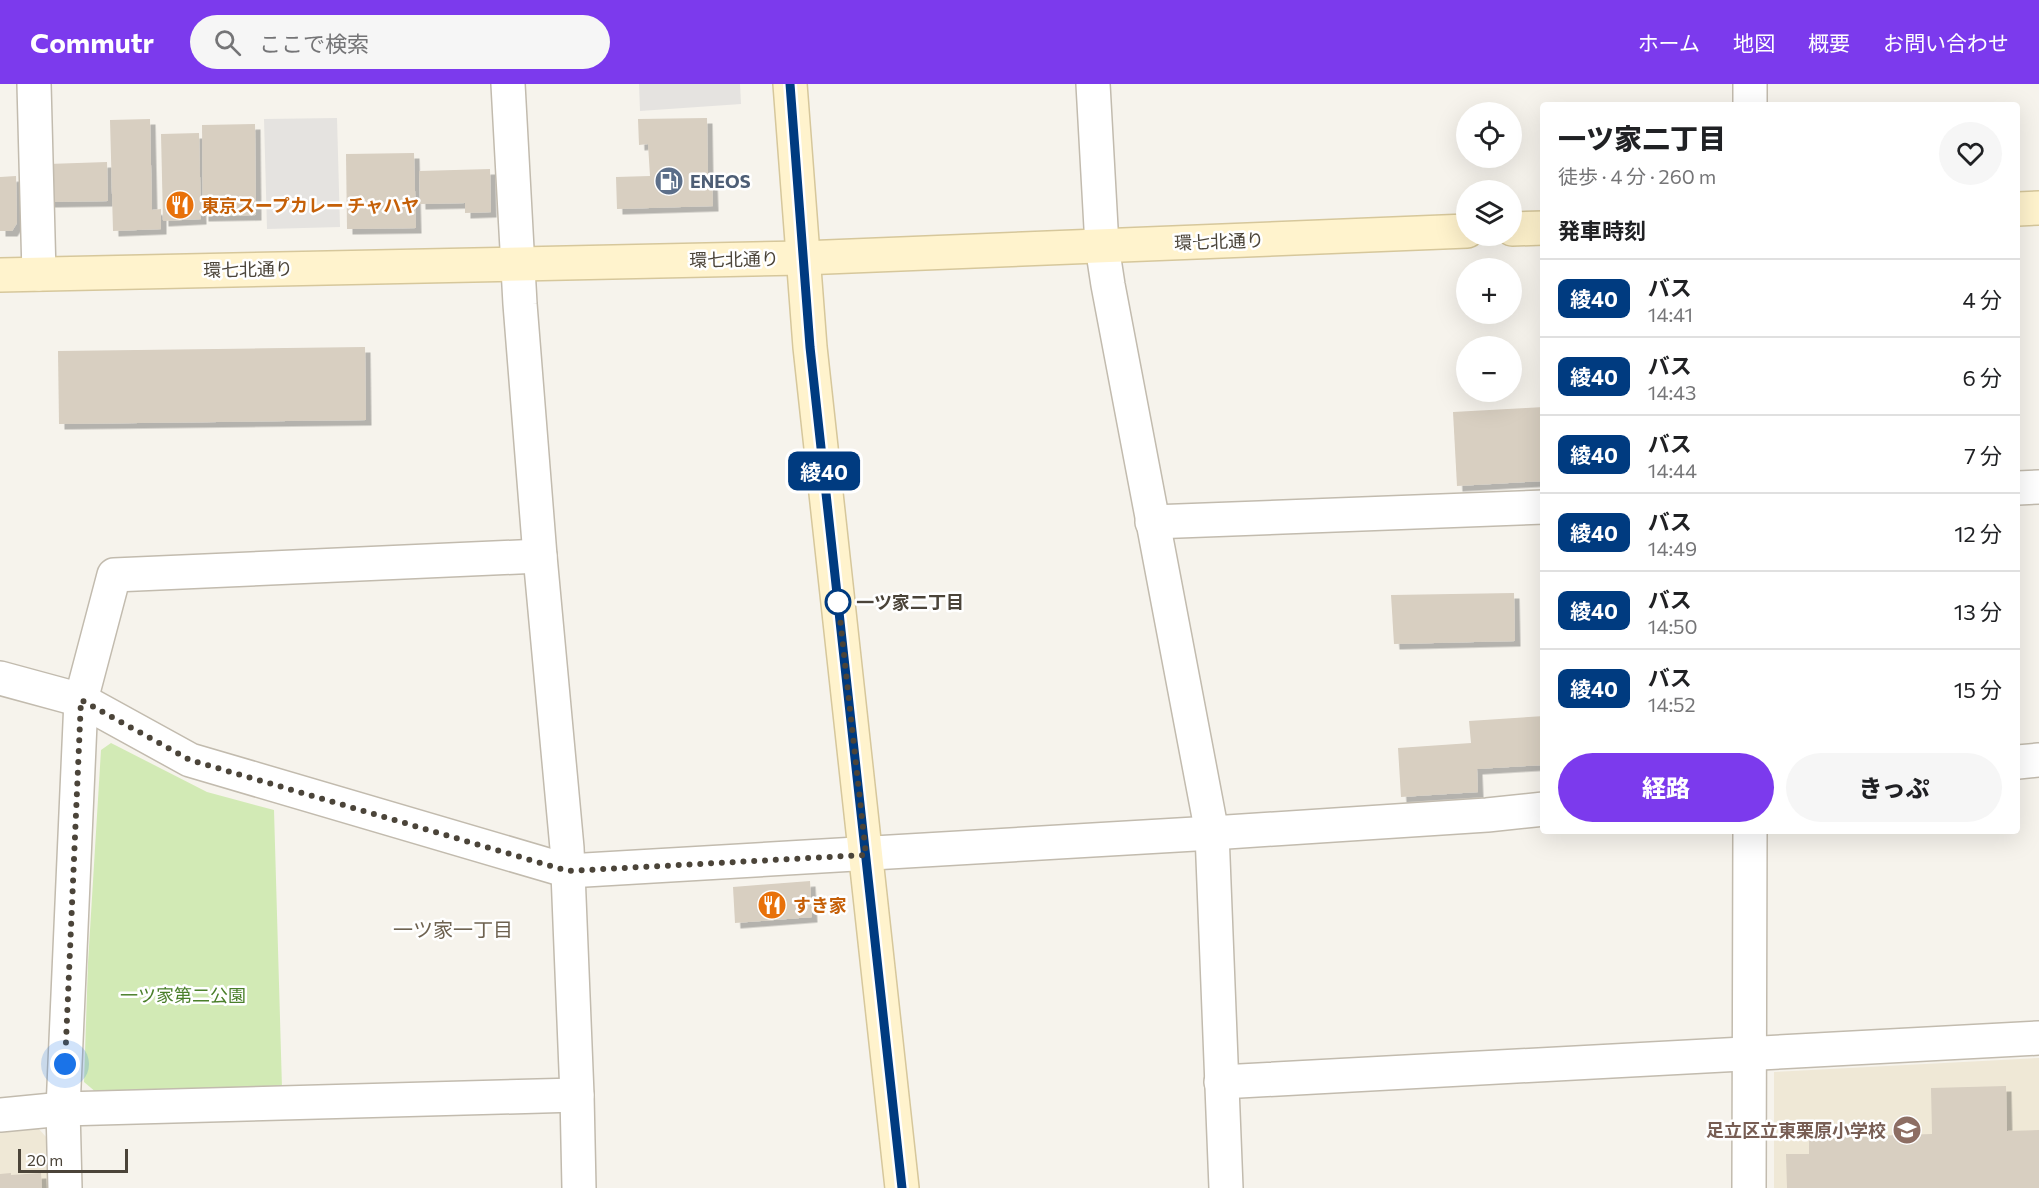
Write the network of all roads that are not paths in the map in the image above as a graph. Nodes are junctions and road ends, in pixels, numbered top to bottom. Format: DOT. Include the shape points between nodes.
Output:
graph roads {
  1 [pos="34,84"];
  2 [pos="508,84"];
  3 [pos="790,84"];
  4 [pos="1092,84"];
  5 [pos="1750,84"];
  6 [pos="1750,102"];
  7 [pos="2039,208"];
  8 [pos="2020,209"];
  9 [pos="1540,228"];
  10 [pos="1522,229"];
  11 [pos="1456,231"];
  12 [pos="1102,246"];
  13 [pos="802,258"];
  14 [pos="518,264"];
  15 [pos="0,274"];
  16 [pos="39,274"];
  17 [pos="2039,487"];
  18 [pos="2020,488"];
  19 [pos="1540,507"];
  20 [pos="1152,522"];
  21 [pos="540,556"];
  22 [pos="0,678"];
  23 [pos="81,700"];
  24 [pos="2039,760"];
  25 [pos="2020,762"];
  26 [pos="1540,809"];
  27 [pos="1212,833"];
  28 [pos="1750,834"];
  29 [pos="866,855"];
  30 [pos="568,871"];
  31 [pos="2039,1038"];
  32 [pos="1749,1054"];
  33 [pos="1221,1082"];
  34 [pos="578,1095"];
  35 [pos="63,1109"];
  36 [pos="0,1115"];
  37 [pos="65,1188"];
  38 [pos="579,1188"];
  39 [pos="902,1188"];
  40 [pos="1226,1188"];
  41 [pos="1749,1188"];
  1 -- 16 [label="street"];
  2 -- 14 [label="street"];
  3 -- 13 [label="street"];
  4 -- 12 [label="street"];
  5 -- 6 [label="street"];
  7 -- 8 [label="street"];
  9 -- 10 [label="street"];
  11 -- 12 [label="street, 環七北通り"];
  12 -- 13 [label="street, 環七北通り"];
  12 -- 20 [label="street"];
  13 -- 14 [label="street, 環七北通り"];
  13 -- 29 [label="street"];
  14 -- 16 [label="street, 環七北通り"];
  14 -- 21 [label="street"];
  15 -- 16 [label="street, 環七北通り"];
  17 -- 18 [label="street"];
  19 -- 20 [label="street"];
  20 -- 27 [label="street"];
  21 -- 23 [label="street" via="114,575"];
  21 -- 30 [label="street"];
  22 -- 23 [label="street"];
  23 -- 30 [label="street" via="190,760"];
  23 -- 35 [label="street"];
  24 -- 25 [label="street"];
  26 -- 27 [label="street"];
  27 -- 29 [label="street"];
  27 -- 33 [label="street"];
  28 -- 32 [label="street"];
  29 -- 30 [label="street"];
  29 -- 39 [label="street"];
  30 -- 34 [label="street"];
  31 -- 32 [label="street"];
  32 -- 33 [label="street"];
  32 -- 41 [label="street"];
  33 -- 40 [label="street"];
  34 -- 35 [label="street"];
  34 -- 38 [label="street"];
  35 -- 36 [label="street"];
  35 -- 37 [label="street"];
}
